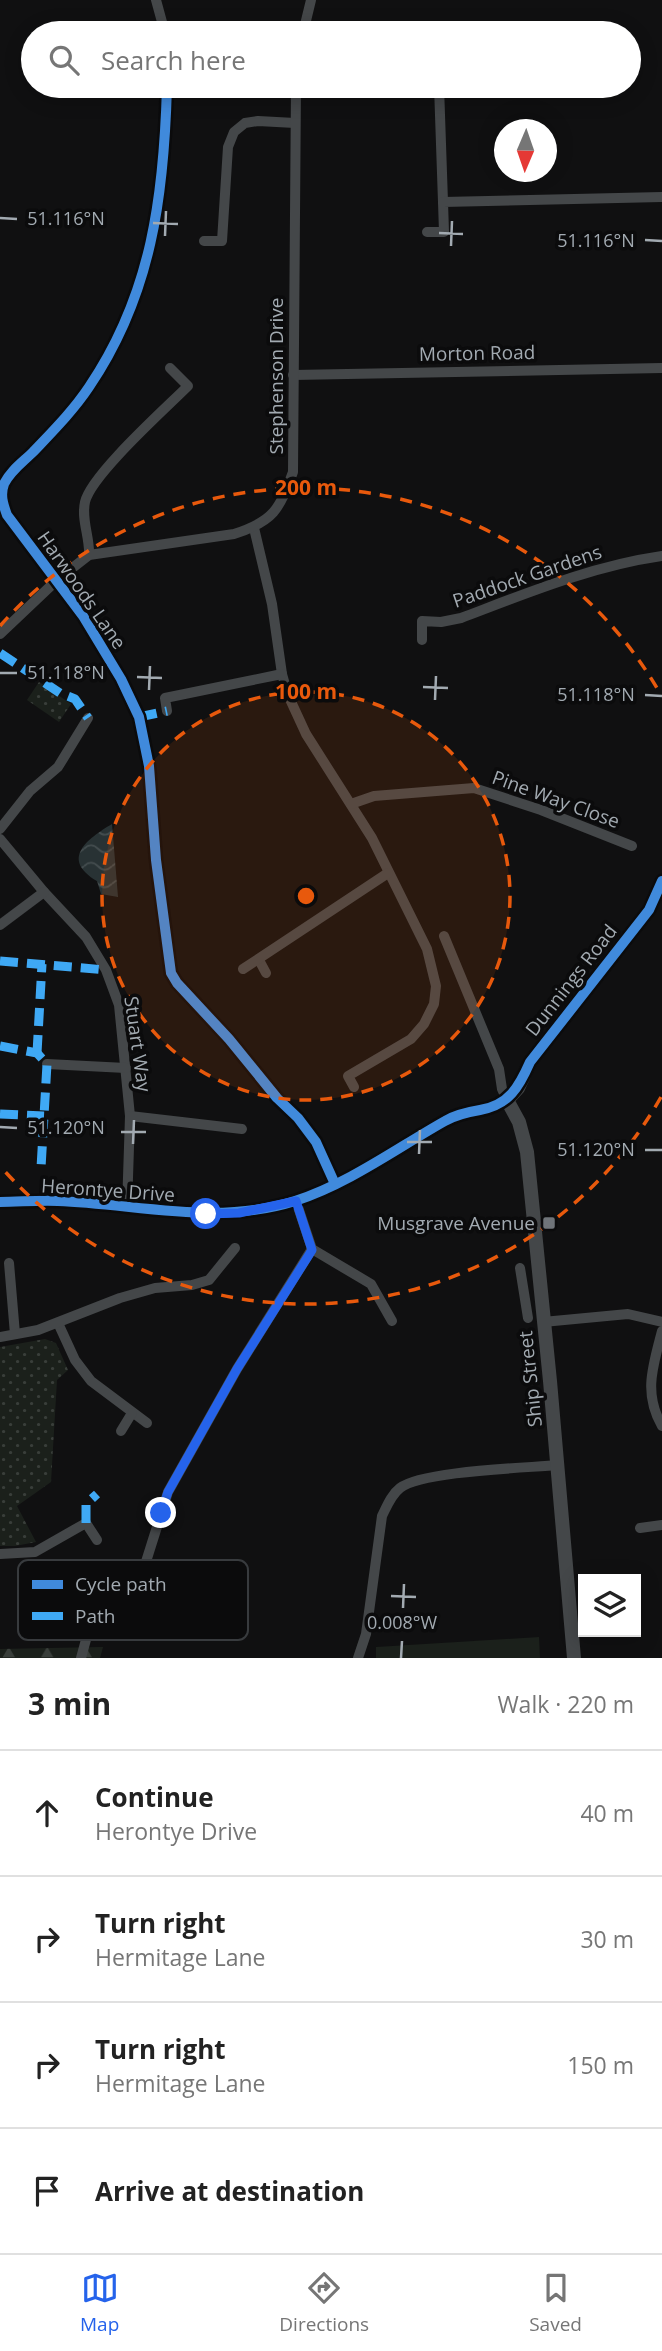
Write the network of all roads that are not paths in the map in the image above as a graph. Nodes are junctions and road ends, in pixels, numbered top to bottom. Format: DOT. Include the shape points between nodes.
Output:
graph roads {
  1 [pos="156,0"];
  2 [pos="311,0"];
  3 [pos="162,21"];
  4 [pos="306,21"];
  5 [pos="167,98"];
  6 [pos="296,98"];
  7 [pos="439,98"];
  8 [pos="295,123"];
  9 [pos="662,197"];
  10 [pos="443,202"];
  11 [pos="427,232"];
  12 [pos="204,241"];
  13 [pos="170,368"];
  14 [pos="662,368"];
  15 [pos="293,375"];
  16 [pos="254,528"];
  17 [pos="89,555"];
  18 [pos="662,556"];
  19 [pos="57,580"];
  20 [pos="0,634"];
  21 [pos="422,640"];
  22 [pos="282,674"];
  23 [pos="167,711"];
  24 [pos="88,718"];
  25 [pos="351,804"];
  26 [pos="0,829"];
  27 [pos="0,839"];
  28 [pos="628,840"];
  29 [pos="388,873"];
  30 [pos="662,881"];
  31 [pos="44,892"];
  32 [pos="0,925"];
  33 [pos="444,936"];
  34 [pos="258,960"];
  35 [pos="243,969"];
  36 [pos="266,973"];
  37 [pos="47,1064"];
  38 [pos="126,1068"];
  39 [pos="354,1087"];
  40 [pos="507,1100"];
  41 [pos="130,1116"];
  42 [pos="242,1129"];
  43 [pos="335,1184"];
  44 [pos="296,1201"];
  45 [pos="0,1202"];
  46 [pos="127,1208"];
  47 [pos="235,1248"];
  48 [pos="312,1250"];
  49 [pos="9,1263"];
  50 [pos="520,1268"];
  51 [pos="540,1291"];
  52 [pos="524,1293"];
  53 [pos="528,1318"];
  54 [pos="392,1321"];
  55 [pos="543,1322"];
  56 [pos="662,1322"];
  57 [pos="58,1323"];
  58 [pos="662,1331"];
  59 [pos="15,1334"];
  60 [pos="0,1336"];
  61 [pos="132,1413"];
  62 [pos="147,1423"];
  63 [pos="662,1426"];
  64 [pos="121,1432"];
  65 [pos="558,1465"];
  66 [pos="662,1525"];
  67 [pos="640,1528"];
  68 [pos="97,1541"];
  69 [pos="0,1554"];
  70 [pos="147,1560"];
  71 [pos="86,1640"];
  72 [pos="81,1658"];
  73 [pos="358,1658"];
  74 [pos="574,1658"];
  1 -- 3 [label="street"];
  2 -- 4 [label="street"];
  5 -- 19 [label="street, Harwoods Lane" via="166,138 150,253 125,325 88,389 13,471 2,490 7,515"];
  6 -- 8 [label="street, Stephenson Drive"];
  7 -- 10 [label="street"];
  8 -- 12 [label="street" via="258,121 245,123 234,132 228,147 222,241"];
  8 -- 15 [label="street, Stephenson Drive"];
  9 -- 10 [label="street"];
  10 -- 11 [label="street" via="444,232"];
  13 -- 17 [label="street" via="188,386 90,488 83,517"];
  14 -- 15 [label="street, Morton Road"];
  15 -- 16 [label="street, Stephenson Drive" via="293,472 281,503"];
  16 -- 17 [label="street, Stephenson Drive"];
  16 -- 22 [label="street"];
  17 -- 19 [label="street, Stephenson Drive"];
  18 -- 21 [label="street, Paddock Gardens" via="589,572 461,618 422,621"];
  19 -- 20 [label="street, Stephenson Drive"];
  19 -- 43 [label="street, Harwoods Lane" via="83,616 139,717 149,766 171,973 298,1118 316,1142"];
  22 -- 23 [label="street" via="165,698"];
  22 -- 25 [label="street" via="306,734"];
  24 -- 26 [label="street" via="58,767 30,791"];
  25 -- 28 [label="street, Pine Way Close" via="374,796 474,788"];
  25 -- 29 [label="street"];
  27 -- 31 [label="street, Stuart Way"];
  29 -- 34 [label="street"];
  29 -- 39 [label="street" via="427,948 436,986 434,1004 411,1039 345,1070"];
  30 -- 40 [label="street, Dunnings Road" via="649,910 530,1062"];
  31 -- 32 [label="street"];
  31 -- 38 [label="street, Stuart Way" via="86,937 106,970 119,1005"];
  33 -- 40 [label="street" via="499,1069"];
  34 -- 35 [label="street"];
  34 -- 36 [label="street"];
  37 -- 38 [label="street"];
  38 -- 41 [label="street, Stuart Way"];
  40 -- 43 [label="street, Herontye Drive" via="494,1108 451,1117"];
  40 -- 51 [label="street, Ship Street" via="527,1152"];
  41 -- 42 [label="street"];
  41 -- 46 [label="street, Stuart Way"];
  43 -- 44 [label="street, Herontye Drive"];
  44 -- 46 [label="street, Herontye Drive" via="239,1213"];
  44 -- 48 [label="street"];
  45 -- 46 [label="street, Herontye Drive" via="59,1201"];
  47 -- 57 [label="street" via="209,1280 155,1288"];
  48 -- 54 [label="street" via="371,1284"];
  48 -- 70 [label="street" via="237,1369 168,1492"];
  49 -- 59 [label="street"];
  50 -- 52 [label="street"];
  51 -- 52 [label="street"];
  51 -- 55 [label="street, Ship Street"];
  52 -- 53 [label="street"];
  55 -- 56 [label="street" via="628,1314"];
  55 -- 65 [label="street, Ship Street"];
  57 -- 59 [label="street"];
  57 -- 61 [label="street" via="75,1360 91,1381"];
  58 -- 63 [label="street" via="650,1380 653,1411"];
  59 -- 60 [label="street"];
  61 -- 62 [label="street"];
  61 -- 64 [label="street"];
  65 -- 73 [label="street" via="430,1477 400,1488 382,1516 366,1633"];
  65 -- 74 [label="street, Ship Street"];
  66 -- 67 [label="street"];
  68 -- 69 [label="street" via="86,1523 35,1552"];
  71 -- 72 [label="street"];
}
